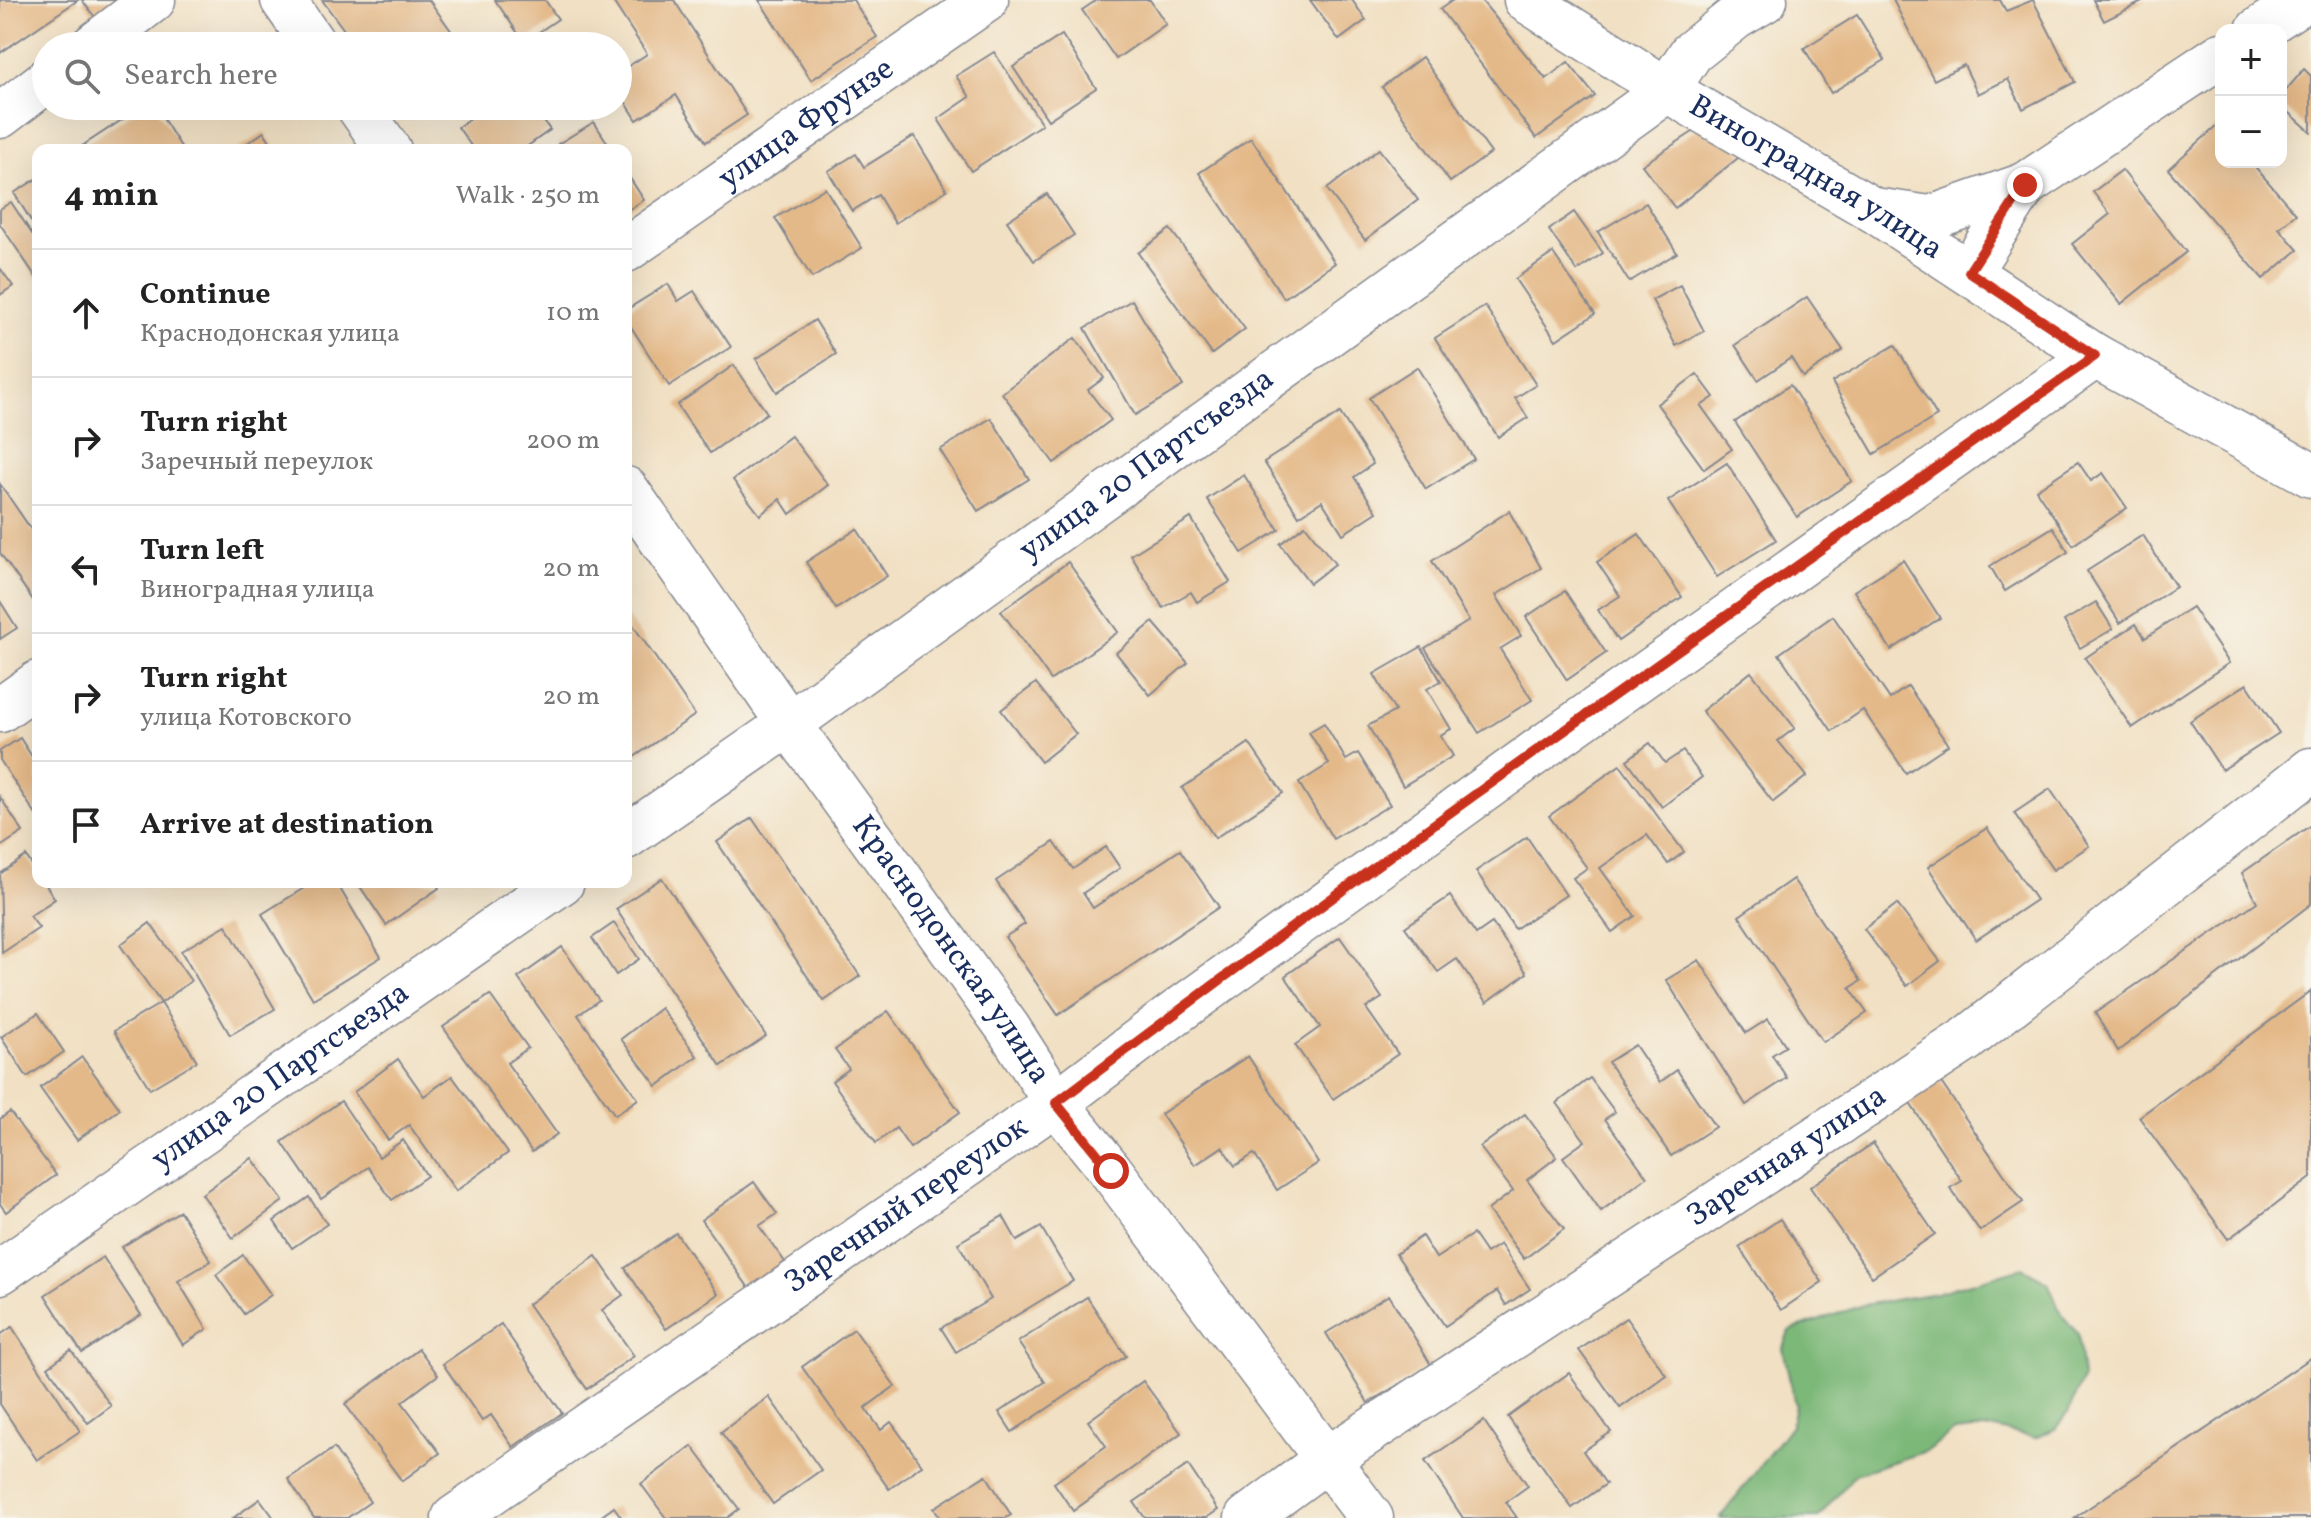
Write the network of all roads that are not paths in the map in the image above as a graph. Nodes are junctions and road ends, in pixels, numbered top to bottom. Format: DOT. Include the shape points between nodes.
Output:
graph roads {
  1 [pos="153,0"];
  2 [pos="283,0"];
  3 [pos="986,0"];
  4 [pos="1526,0"];
  5 [pos="1765,0"];
  6 [pos="2304,0"];
  7 [pos="2267,24"];
  8 [pos="111,32"];
  9 [pos="305,32"];
  10 [pos="2215,59"];
  11 [pos="1667,90"];
  12 [pos="32,92"];
  13 [pos="0,116"];
  14 [pos="368,120"];
  15 [pos="385,144"];
  16 [pos="2025,185"];
  17 [pos="1875,211"];
  18 [pos="632,246"];
  19 [pos="1969,272"];
  20 [pos="2095,356"];
  21 [pos="2311,475"];
  22 [pos="632,498"];
  23 [pos="32,687"];
  24 [pos="0,710"];
  25 [pos="789,724"];
  26 [pos="2311,770"];
  27 [pos="632,833"];
  28 [pos="553,888"];
  29 [pos="1056,1103"];
  30 [pos="0,1272"];
  31 [pos="1326,1460"];
  32 [pos="454,1518"];
  33 [pos="1247,1518"];
  34 [pos="1371,1518"];
  1 -- 8 [label="street"];
  2 -- 9 [label="street"];
  3 -- 18 [label="street, улица Фрунзе"];
  4 -- 11 [label="street, Виноградная улица"];
  5 -- 11 [label="street" via="1691,53"];
  6 -- 7 [label="street"];
  10 -- 16 [label="street"];
  11 -- 17 [label="street, Виноградная улица"];
  11 -- 25 [label="street, улица 20 Партсъезда"];
  12 -- 13 [label="street"];
  14 -- 15 [label="street"];
  16 -- 17 [label="street" via="1930,218"];
  16 -- 19 [label="street"];
  17 -- 19 [label="street, Виноградная улица"];
  19 -- 20 [label="street, Виноградная улица"];
  20 -- 21 [label="street, Виноградная улица"];
  20 -- 29 [label="street, Заречный переулок" via="1550,742"];
  22 -- 25 [label="street, Краснодонская улица"];
  23 -- 24 [label="street"];
  25 -- 27 [label="street, улица 20 Партсъезда"];
  25 -- 29 [label="street, Краснодонская улица" via="999,1015"];
  26 -- 31 [label="street, Заречная улица" via="1967,1039"];
  28 -- 30 [label="street, улица 20 Партсъезда"];
  29 -- 31 [label="street, Краснодонская улица"];
  29 -- 32 [label="street, Заречный переулок"];
  31 -- 33 [label="street, Заречная улица"];
  31 -- 34 [label="street, Краснодонская улица"];
}
